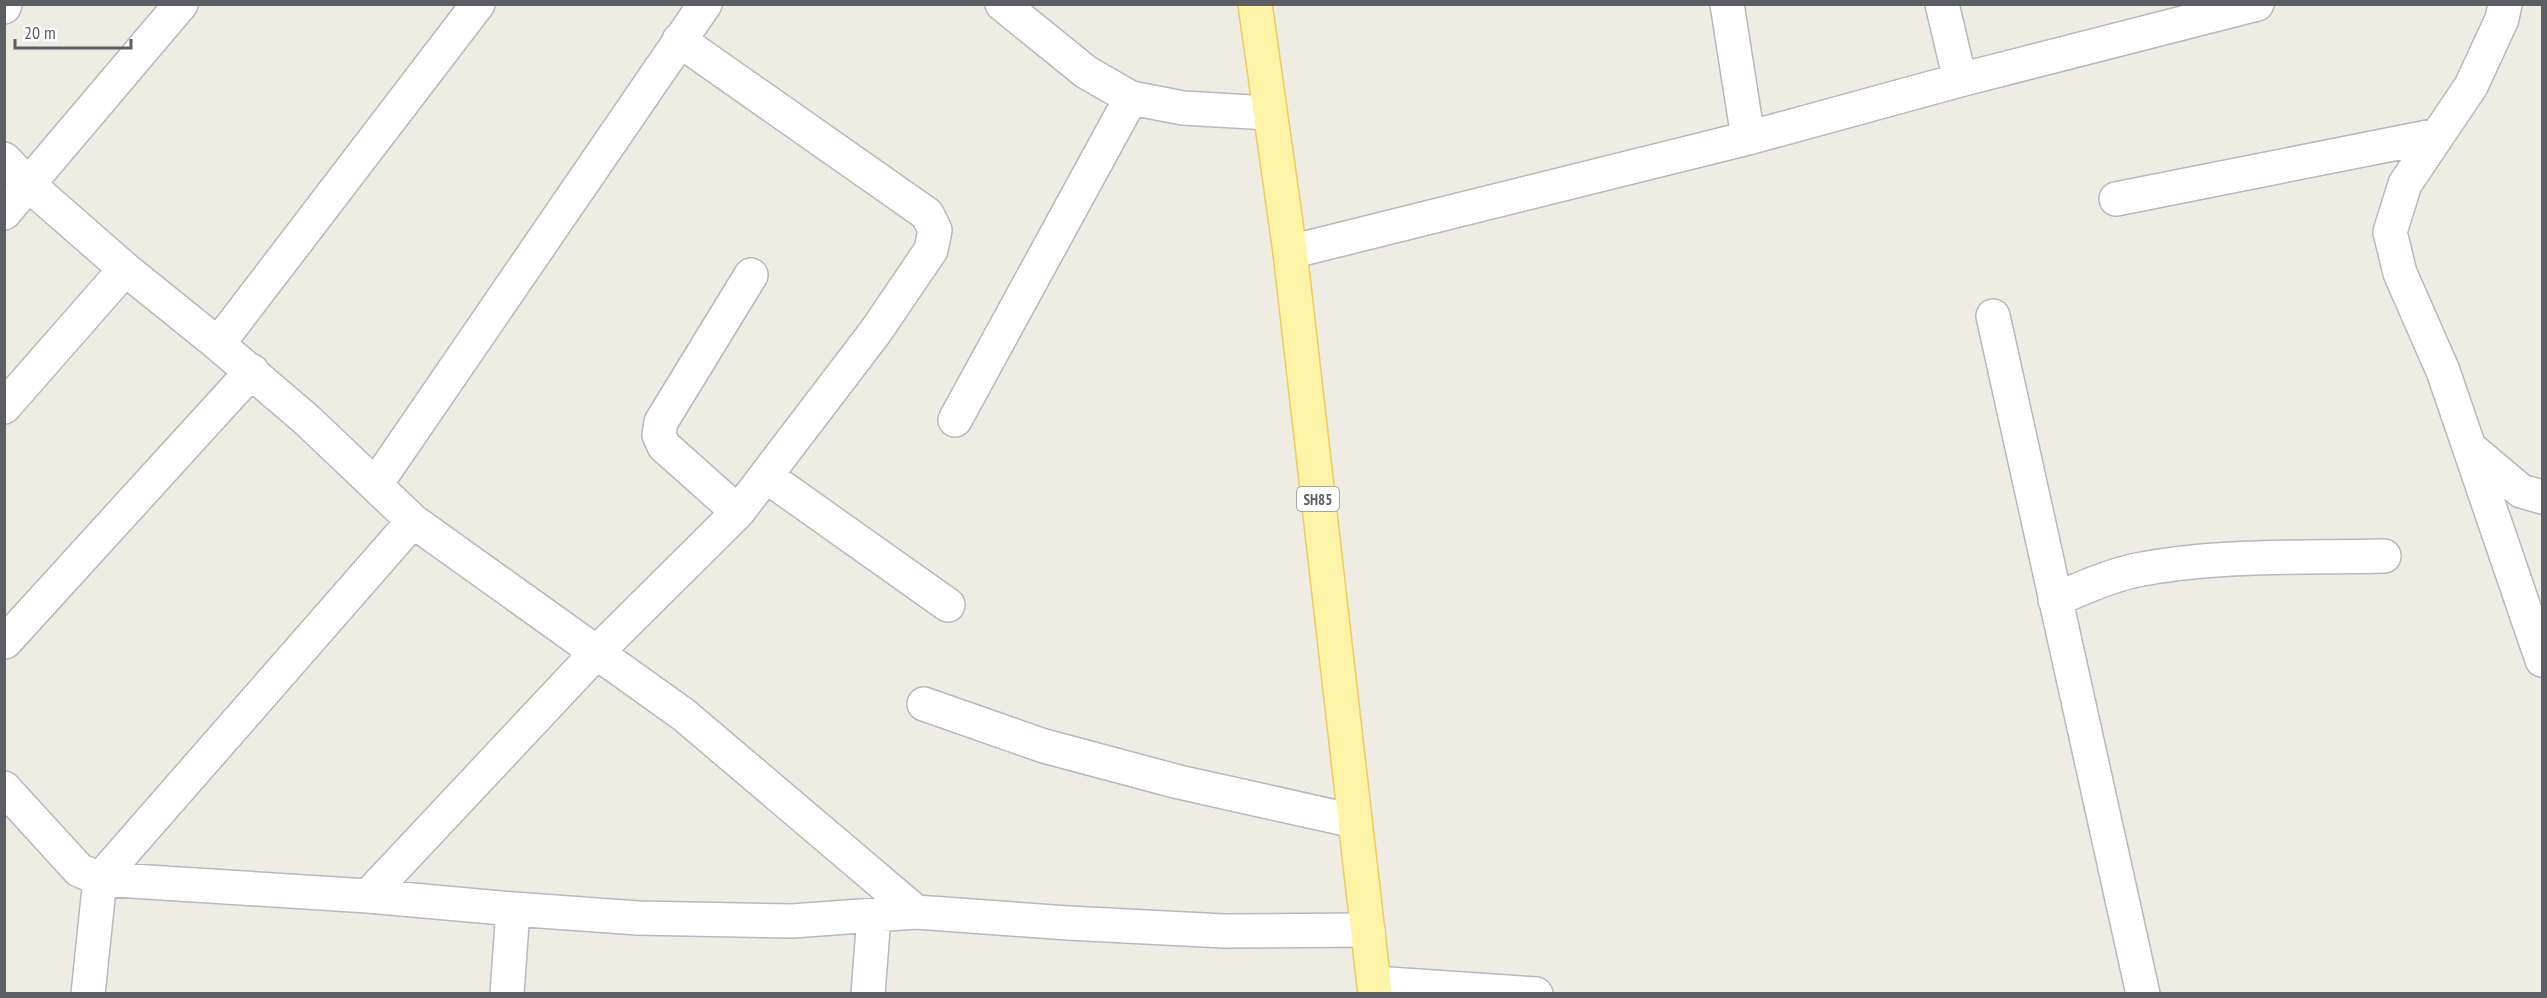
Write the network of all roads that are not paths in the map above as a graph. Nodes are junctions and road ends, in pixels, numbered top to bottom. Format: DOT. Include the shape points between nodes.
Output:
graph roads {
  1 [pos="181,4"];
  2 [pos="478,4"];
  3 [pos="705,4"];
  4 [pos="1002,4"];
  5 [pos="1255,4"];
  6 [pos="1727,4"];
  7 [pos="1942,4"];
  8 [pos="2257,4"];
  9 [pos="2505,4"];
  10 [pos="679,40"];
  11 [pos="1960,80"];
  12 [pos="1131,98"];
  13 [pos="1269,113"];
  14 [pos="2438,135"];
  15 [pos="1748,138"];
  16 [pos="4,159"];
  17 [pos="29,185"];
  18 [pos="2116,199"];
  19 [pos="4,213"];
  20 [pos="1290,252"];
  21 [pos="125,269"];
  22 [pos="751,275"];
  23 [pos="1993,316"];
  24 [pos="219,344"];
  25 [pos="252,371"];
  26 [pos="4,407"];
  27 [pos="955,420"];
  28 [pos="2469,447"];
  29 [pos="766,476"];
  30 [pos="376,484"];
  31 [pos="2542,497"];
  32 [pos="738,512"];
  33 [pos="413,521"];
  34 [pos="2384,556"];
  35 [pos="2055,600"];
  36 [pos="948,605"];
  37 [pos="5,642"];
  38 [pos="597,652"];
  39 [pos="2542,660"];
  40 [pos="924,704"];
  41 [pos="4,788"];
  42 [pos="1354,821"];
  43 [pos="100,879"];
  44 [pos="368,896"];
  45 [pos="513,909"];
  46 [pos="916,912"];
  47 [pos="874,916"];
  48 [pos="1368,930"];
  49 [pos="1374,988"];
  50 [pos="88,993"];
  51 [pos="507,993"];
  52 [pos="868,993"];
  53 [pos="1536,993"];
  54 [pos="2143,993"];
  1 -- 17 [label="street"];
  2 -- 24 [label="street"];
  3 -- 10 [label="street"];
  4 -- 12 [label="street" via="1086,72"];
  5 -- 13 [label="main road, SH85"];
  6 -- 15 [label="street"];
  7 -- 11 [label="street"];
  8 -- 11 [label="street"];
  9 -- 14 [label="street" via="2471,86"];
  10 -- 29 [label="street" via="927,214 935,230 931,250 876,331"];
  10 -- 30 [label="street"];
  11 -- 15 [label="street"];
  12 -- 13 [label="street" via="1183,108"];
  12 -- 27 [label="street"];
  13 -- 20 [label="main road, SH85"];
  14 -- 18 [label="street"];
  14 -- 28 [label="street" via="2405,184 2390,232 2400,273 2443,370"];
  15 -- 20 [label="street"];
  16 -- 17 [label="street"];
  17 -- 19 [label="street"];
  17 -- 21 [label="street"];
  20 -- 42 [label="main road, SH85"];
  21 -- 24 [label="street"];
  21 -- 26 [label="street"];
  22 -- 32 [label="street" via="661,422 659,435 664,446"];
  23 -- 35 [label="street"];
  24 -- 25 [label="street"];
  25 -- 30 [label="street"];
  25 -- 37 [label="street"];
  28 -- 31 [label="street" via="2521,491"];
  28 -- 39 [label="street"];
  29 -- 32 [label="street"];
  29 -- 36 [label="street"];
  30 -- 33 [label="street"];
  32 -- 38 [label="street"];
  33 -- 38 [label="street"];
  33 -- 43 [label="street"];
  34 -- 35 [label="street" via="2198,561 2136,570"];
  35 -- 54 [label="street"];
  38 -- 44 [label="street"];
  38 -- 46 [label="street" via="684,715"];
  40 -- 42 [label="street" via="1044,746 1179,782"];
  41 -- 43 [label="street" via="79,870"];
  42 -- 48 [label="main road, SH85"];
  43 -- 44 [label="street"];
  43 -- 50 [label="street"];
  44 -- 45 [label="street"];
  45 -- 47 [label="street" via="638,918 792,921"];
  45 -- 51 [label="street"];
  46 -- 47 [label="street"];
  46 -- 48 [label="street" via="1224,931"];
  47 -- 52 [label="street"];
  48 -- 49 [label="main road, SH85"];
  49 -- 53 [label="street"];
}
